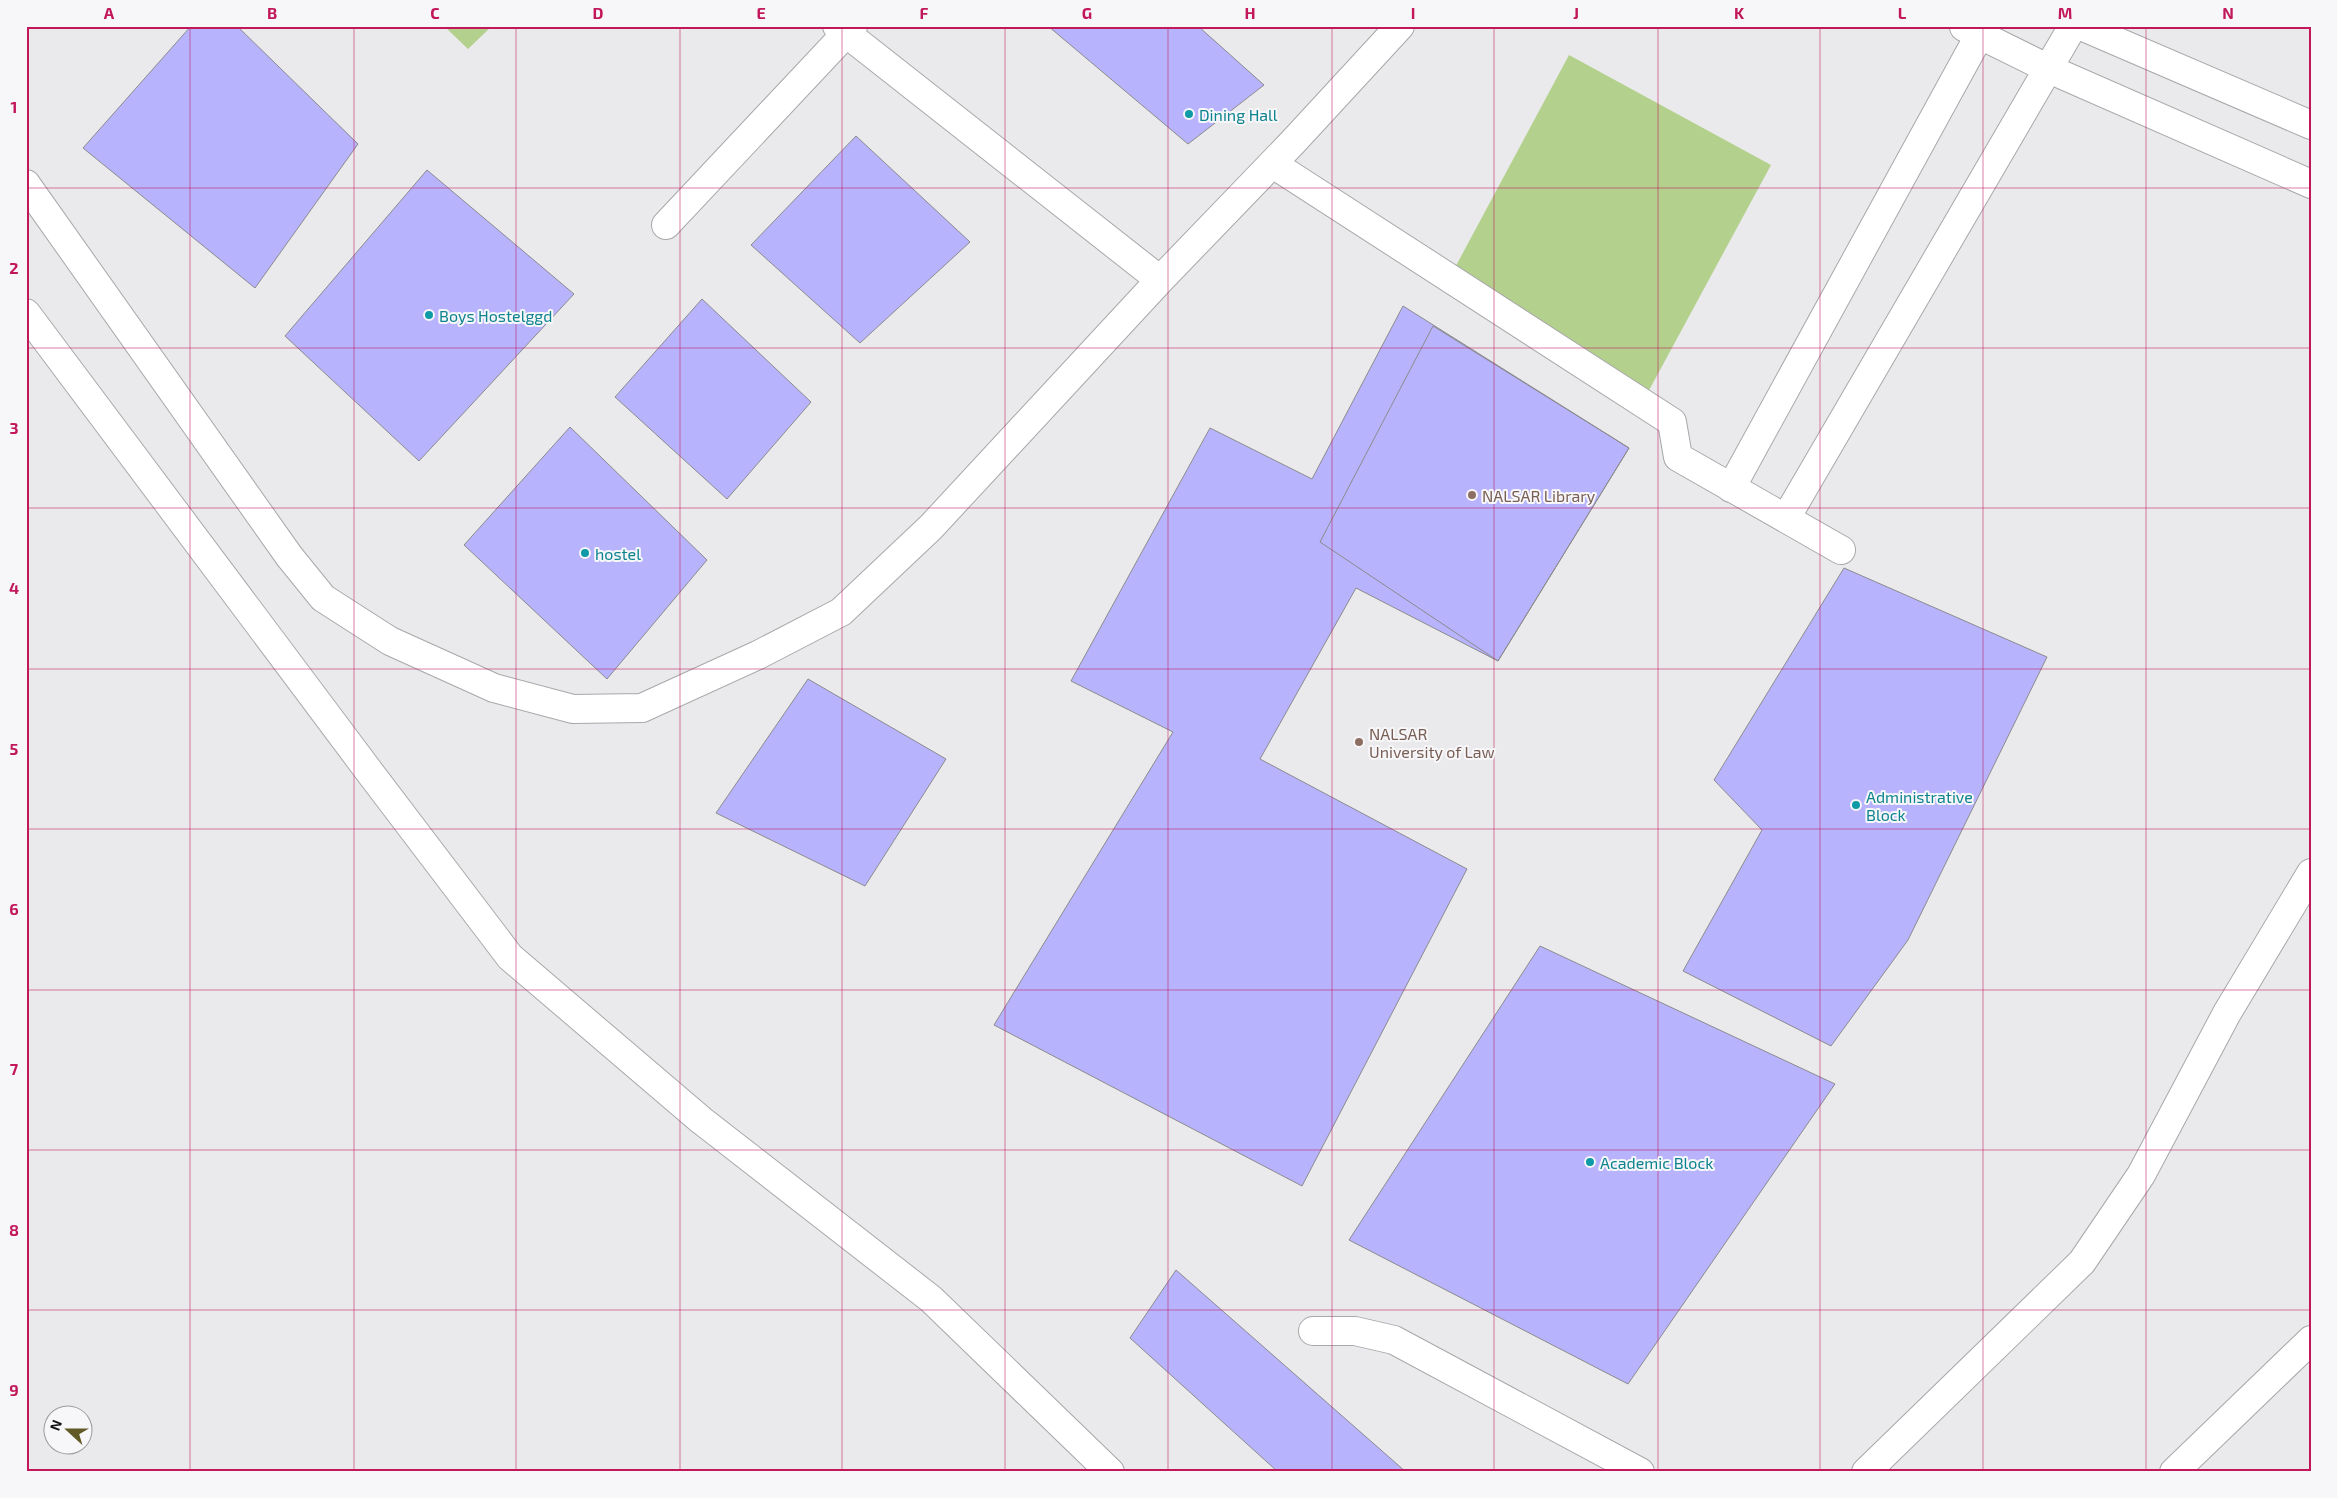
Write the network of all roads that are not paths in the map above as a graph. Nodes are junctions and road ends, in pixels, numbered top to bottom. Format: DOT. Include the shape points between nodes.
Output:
graph roads {
  1 [pos="1400,26"];
  2 [pos="2073,26"];
  3 [pos="2081,26"];
  4 [pos="846,29"];
  5 [pos="1972,30"];
  6 [pos="2049,70"];
  7 [pos="2311,124"];
  8 [pos="1272,164"];
  9 [pos="26,184"];
  10 [pos="2311,184"];
  11 [pos="666,225"];
  12 [pos="1160,280"];
  13 [pos="26,312"];
  14 [pos="1731,488"];
  15 [pos="1786,518"];
  16 [pos="1841,550"];
  17 [pos="2311,873"];
  18 [pos="1313,1331"];
  19 [pos="2311,1340"];
  20 [pos="1110,1472"];
  21 [pos="1640,1472"];
  22 [pos="1866,1472"];
  23 [pos="2174,1472"];
  1 -- 8 [label="street"];
  2 -- 6 [label="street"];
  3 -- 7 [label="street"];
  4 -- 11 [label="street"];
  4 -- 12 [label="street"];
  5 -- 6 [label="street"];
  5 -- 14 [label="street"];
  6 -- 10 [label="street"];
  6 -- 15 [label="street"];
  8 -- 12 [label="street"];
  8 -- 14 [label="street" via="1672,422 1678,457"];
  9 -- 12 [label="street" via="289,556 323,598 390,641 494,688 573,709 642,708 842,612 930,527"];
  13 -- 20 [label="street" via="510,957 701,1120 931,1300"];
  14 -- 15 [label="street"];
  15 -- 16 [label="street"];
  17 -- 22 [label="street" via="2227,1013 2141,1175 2082,1262"];
  18 -- 21 [label="street" via="1355,1331 1394,1340"];
  19 -- 23 [label="street"];
}
